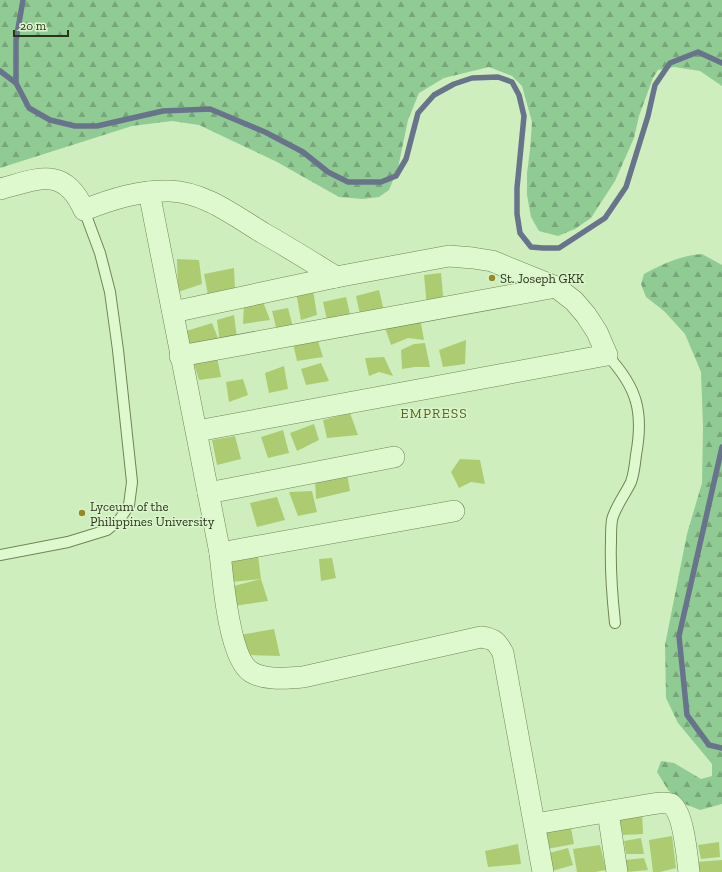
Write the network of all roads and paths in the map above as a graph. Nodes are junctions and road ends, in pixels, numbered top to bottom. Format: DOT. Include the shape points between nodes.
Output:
graph roads {
  1 [pos="0,189"];
  2 [pos="149,192"];
  3 [pos="84,210"];
  4 [pos="336,277"];
  5 [pos="556,287"];
  6 [pos="173,312"];
  7 [pos="608,355"];
  8 [pos="180,356"];
  9 [pos="197,431"];
  10 [pos="394,457"];
  11 [pos="208,493"];
  12 [pos="454,511"];
  13 [pos="220,553"];
  14 [pos="0,555"];
  15 [pos="615,623"];
  16 [pos="608,812"];
  17 [pos="535,824"];
  18 [pos="543,872"];
  19 [pos="617,872"];
  20 [pos="689,872"];
  1 -- 3 [label="street" via="46,178 56,179 74,192"];
  2 -- 3 [label="street" via="122,197"];
  2 -- 4 [label="street" via="171,191 195,196 217,205"];
  2 -- 6 [label="street"];
  3 -- 14 [label="lane" via="100,253 111,300 132,482 129,505 120,519 107,530 68,542"];
  4 -- 5 [label="street" via="449,256 492,262"];
  4 -- 6 [label="street"];
  5 -- 7 [label="street" via="574,301 586,315"];
  5 -- 8 [label="street"];
  6 -- 8 [label="street"];
  7 -- 9 [label="street"];
  7 -- 15 [label="lane" via="632,389 640,418 632,480 612,519 610,558"];
  8 -- 9 [label="street"];
  9 -- 11 [label="street"];
  10 -- 11 [label="street"];
  11 -- 13 [label="street"];
  12 -- 13 [label="street"];
  13 -- 17 [label="street" via="225,598 238,656 244,666 264,677 302,677 481,637 491,638 498,644 503,653"];
  16 -- 17 [label="street"];
  16 -- 19 [label="street"];
  16 -- 20 [label="street" via="652,804 670,804 677,811 680,820"];
  17 -- 18 [label="street"];
}
